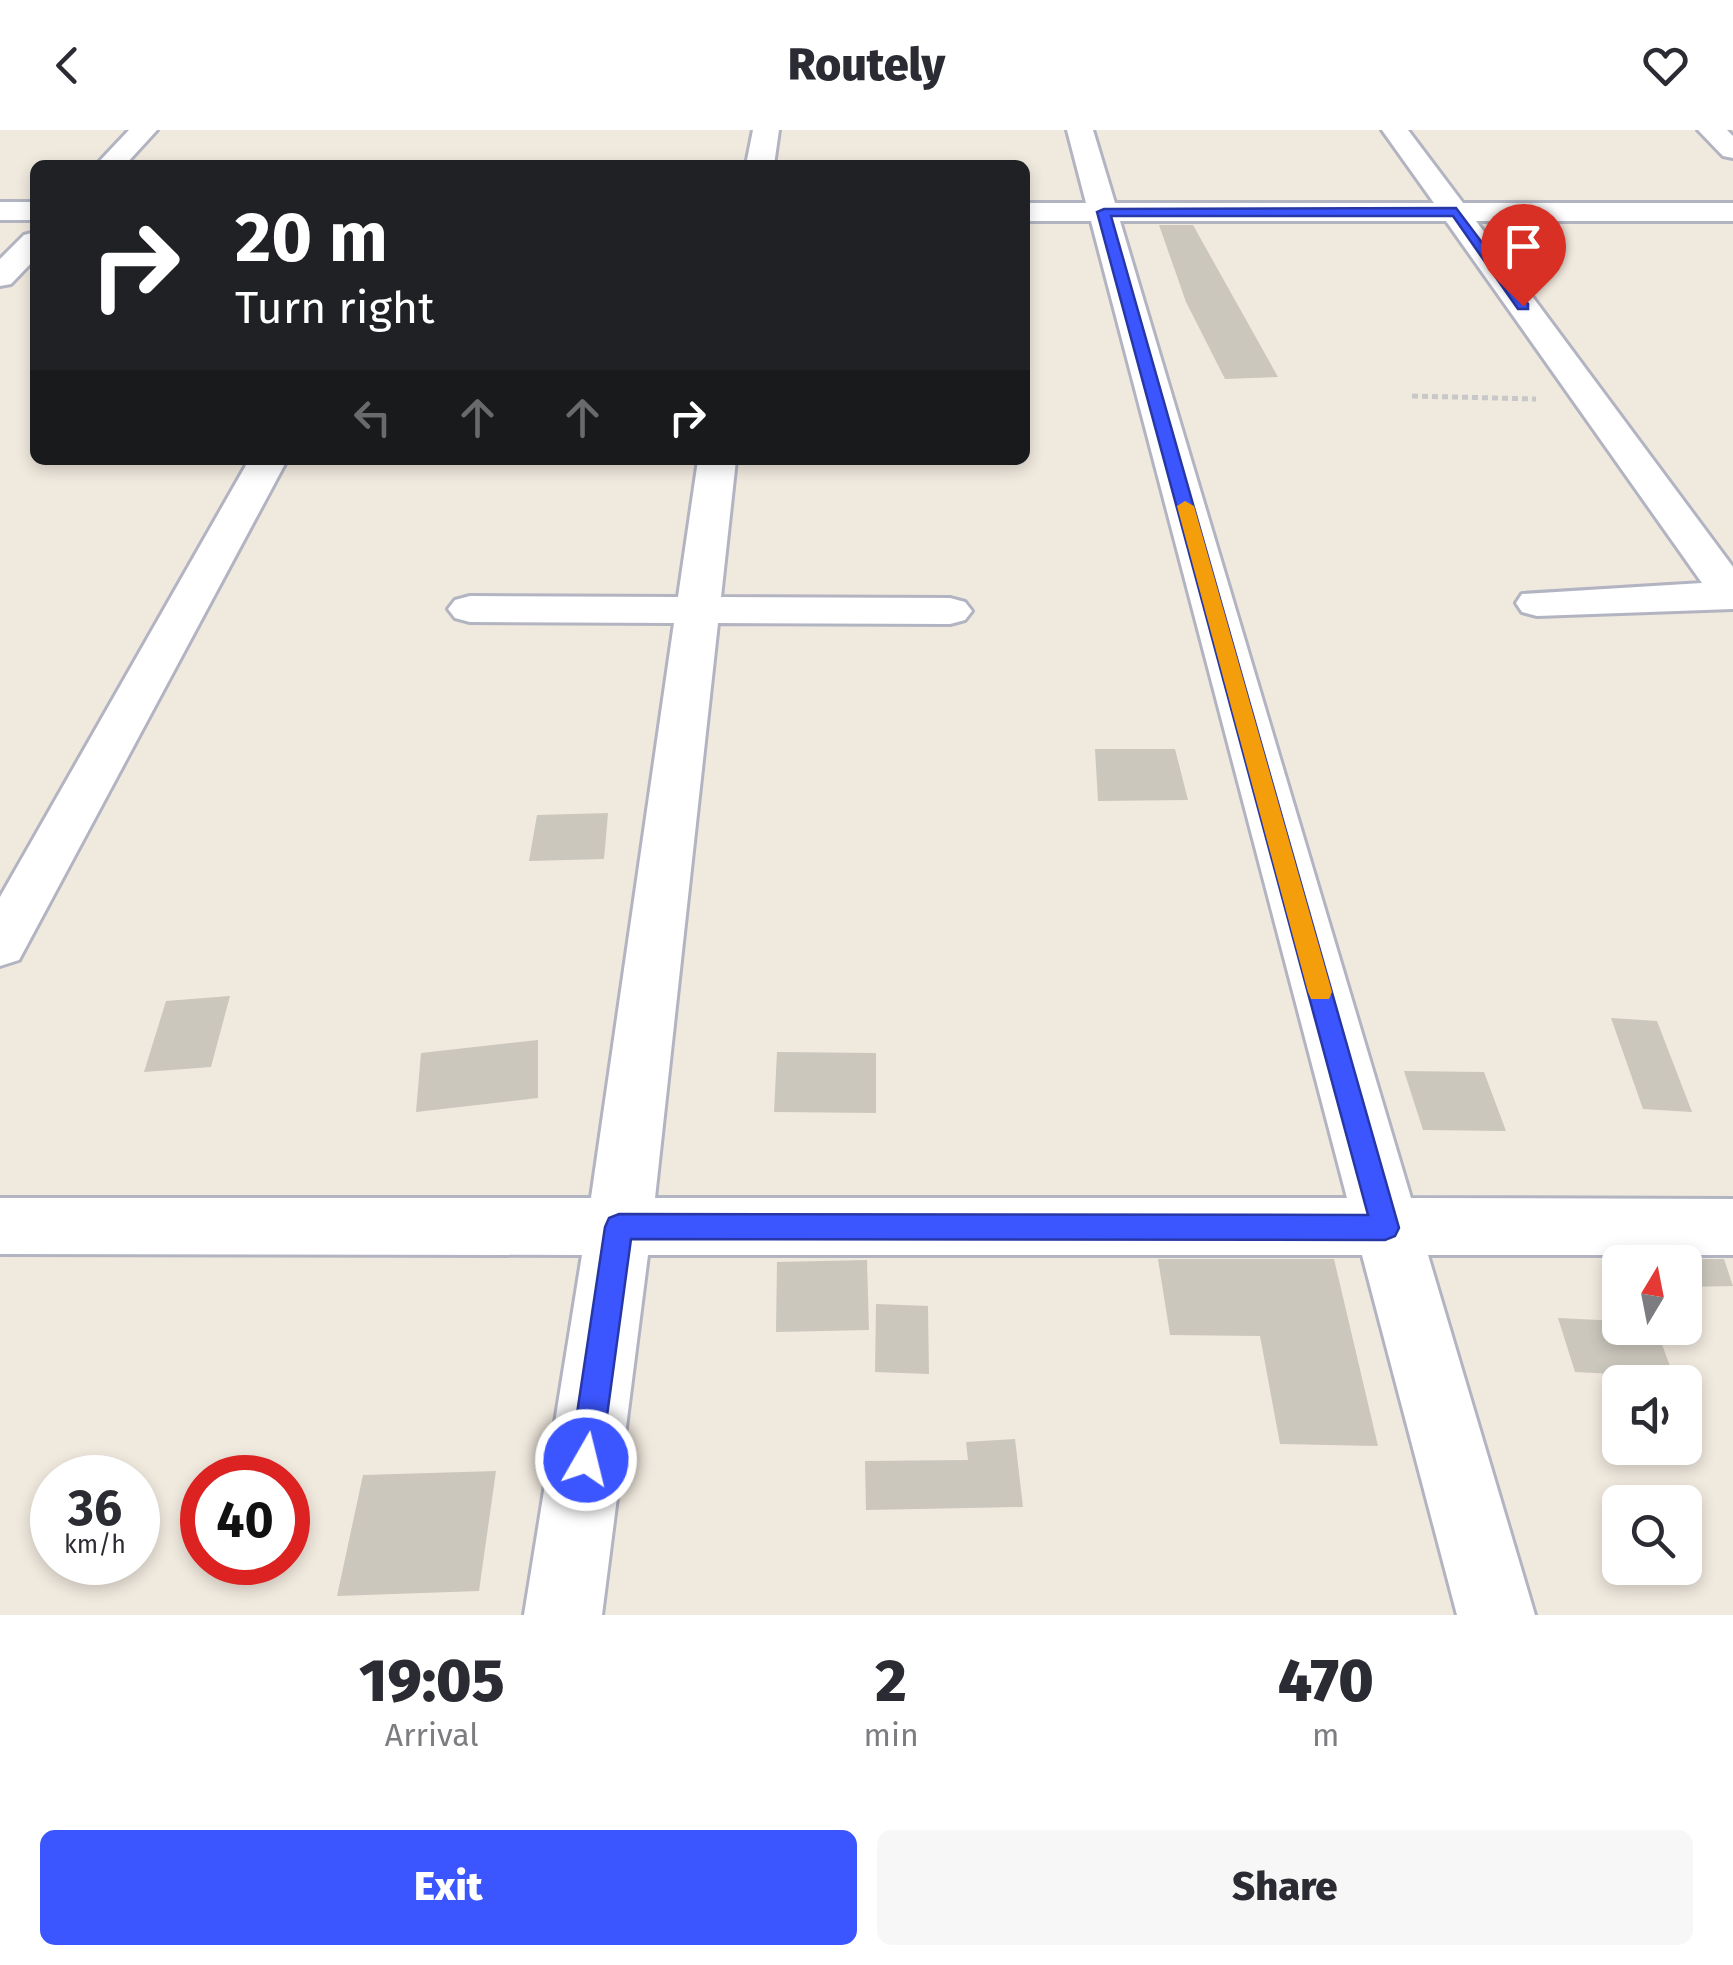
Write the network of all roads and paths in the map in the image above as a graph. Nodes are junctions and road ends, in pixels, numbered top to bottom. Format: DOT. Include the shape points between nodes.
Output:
graph roads {
  1 [pos="144,130"];
  2 [pos="766,130"];
  3 [pos="1080,130"];
  4 [pos="1395,130"];
  5 [pos="1711,130"];
  6 [pos="1733,150"];
  7 [pos="115,160"];
  8 [pos="761,160"];
  9 [pos="0,211"];
  10 [pos="30,211"];
  11 [pos="1030,212"];
  12 [pos="1104,212"];
  13 [pos="1456,212"];
  14 [pos="1733,212"];
  15 [pos="30,246"];
  16 [pos="0,276"];
  17 [pos="1412,396"];
  18 [pos="1590,401"];
  19 [pos="265,465"];
  20 [pos="716,465"];
  21 [pos="1733,595"];
  22 [pos="1538,603"];
  23 [pos="470,609"];
  24 [pos="696,610"];
  25 [pos="950,610"];
  26 [pos="0,946"];
  27 [pos="0,1226"];
  28 [pos="619,1227"];
  29 [pos="1733,1227"];
  30 [pos="1385,1228"];
  31 [pos="563,1615"];
  32 [pos="1496,1615"];
  1 -- 7 [label="street"];
  2 -- 8 [label="street"];
  3 -- 12 [label="street"];
  4 -- 13 [label="street"];
  5 -- 6 [label="street"];
  9 -- 10 [label="street"];
  11 -- 12 [label="street"];
  12 -- 13 [label="street"];
  12 -- 30 [label="street"];
  13 -- 14 [label="street"];
  13 -- 18 [label="street"];
  15 -- 16 [label="street"];
  17 -- 18 [label="path"];
  18 -- 21 [label="street"];
  19 -- 26 [label="street"];
  20 -- 24 [label="street"];
  21 -- 22 [label="street"];
  23 -- 24 [label="street"];
  24 -- 25 [label="street"];
  24 -- 28 [label="street"];
  27 -- 28 [label="street"];
  28 -- 30 [label="street"];
  28 -- 31 [label="street"];
  29 -- 30 [label="street"];
  30 -- 32 [label="street"];
}
